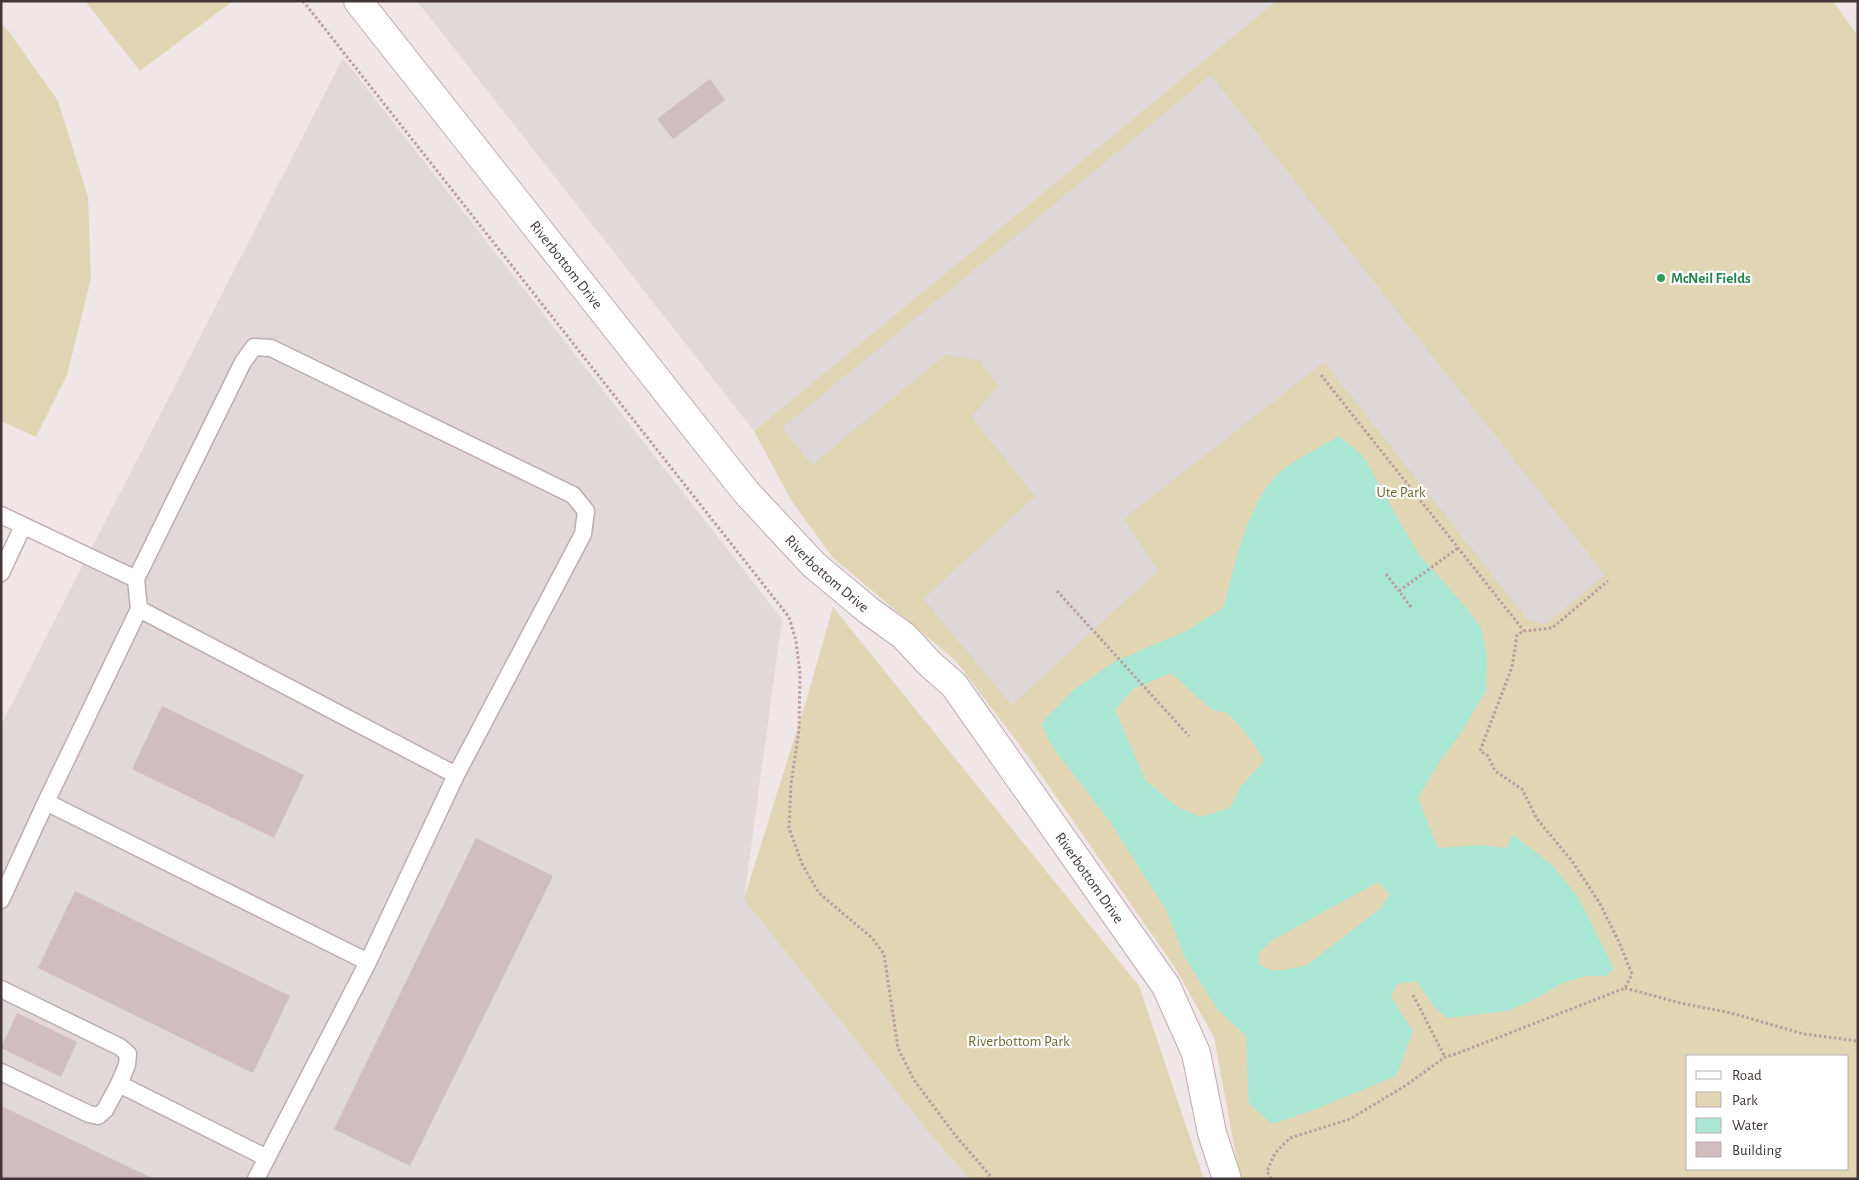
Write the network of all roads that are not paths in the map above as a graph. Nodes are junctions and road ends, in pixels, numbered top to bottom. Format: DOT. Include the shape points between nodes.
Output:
graph roads {
  1 [pos="358,1"];
  2 [pos="1,515"];
  3 [pos="23,526"];
  4 [pos="1,573"];
  5 [pos="136,579"];
  6 [pos="140,609"];
  7 [pos="456,775"];
  8 [pos="46,802"];
  9 [pos="1,900"];
  10 [pos="368,962"];
  11 [pos="1,989"];
  12 [pos="1,1072"];
  13 [pos="119,1084"];
  14 [pos="267,1158"];
  15 [pos="256,1179"];
  16 [pos="1227,1179"];
  1 -- 16 [label="street, Riverbottom Drive" via="746,492 814,565 904,636 954,685 1166,986 1196,1053 1212,1132"];
  2 -- 3 [label="lane"];
  3 -- 4 [label="lane"];
  3 -- 5 [label="lane"];
  5 -- 6 [label="lane"];
  5 -- 7 [label="lane" via="243,362 254,347 271,348 573,494 586,511 583,534"];
  6 -- 7 [label="lane"];
  6 -- 8 [label="lane"];
  7 -- 10 [label="lane"];
  8 -- 9 [label="lane"];
  8 -- 10 [label="lane"];
  10 -- 14 [label="lane"];
  11 -- 13 [label="lane" via="120,1047 128,1054"];
  12 -- 13 [label="lane" via="98,1116 105,1110"];
  13 -- 14 [label="lane"];
  14 -- 15 [label="lane"];
}
